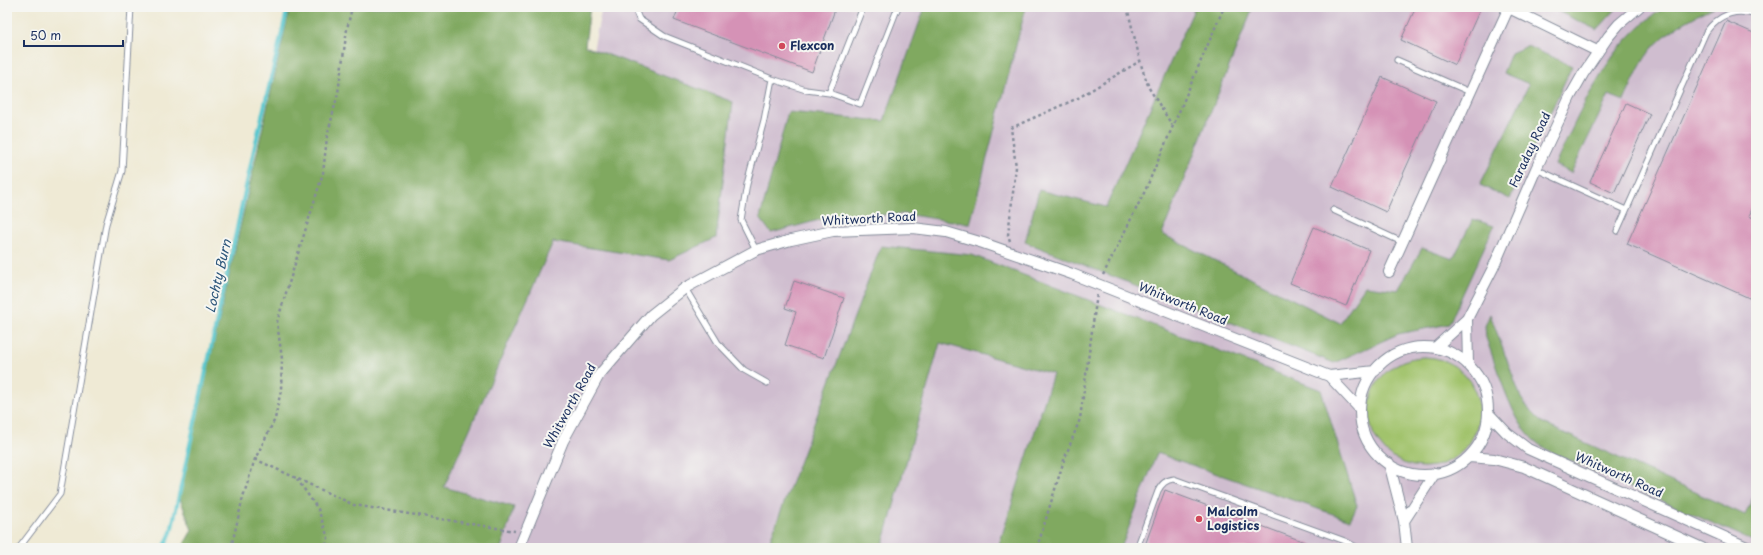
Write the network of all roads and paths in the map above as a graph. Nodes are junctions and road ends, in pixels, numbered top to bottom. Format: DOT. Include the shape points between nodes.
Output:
graph roads {
  1 [pos="131,7"];
  2 [pos="352,7"];
  3 [pos="634,7"];
  4 [pos="863,7"];
  5 [pos="898,7"];
  6 [pos="1127,7"];
  7 [pos="1224,7"];
  8 [pos="1509,7"];
  9 [pos="1639,7"];
  10 [pos="1756,15"];
  11 [pos="1597,51"];
  12 [pos="1397,60"];
  13 [pos="1140,61"];
  14 [pos="772,79"];
  15 [pos="1470,92"];
  16 [pos="829,93"];
  17 [pos="1172,126"];
  18 [pos="1536,169"];
  19 [pos="1333,210"];
  20 [pos="1626,210"];
  21 [pos="1617,231"];
  22 [pos="1402,242"];
  23 [pos="756,250"];
  24 [pos="1015,254"];
  25 [pos="1389,272"];
  26 [pos="1098,285"];
  27 [pos="685,288"];
  28 [pos="1468,319"];
  29 [pos="1436,348"];
  30 [pos="1468,365"];
  31 [pos="1375,371"];
  32 [pos="1329,376"];
  33 [pos="767,383"];
  34 [pos="1359,408"];
  35 [pos="1488,413"];
  36 [pos="1469,457"];
  37 [pos="255,459"];
  38 [pos="1389,463"];
  39 [pos="1435,473"];
  40 [pos="297,479"];
  41 [pos="1404,521"];
  42 [pos="525,533"];
  43 [pos="19,548"];
  44 [pos="231,548"];
  45 [pos="325,548"];
  46 [pos="519,548"];
  47 [pos="1037,548"];
  48 [pos="1137,548"];
  49 [pos="1358,548"];
  50 [pos="1407,548"];
  51 [pos="1702,548"];
  52 [pos="1748,548"];
  1 -- 43 [label="lane" via="122,171 106,224 60,494"];
  2 -- 37 [label="path" via="338,93 327,137 323,173 277,322 282,359 281,390 275,419"];
  3 -- 14 [label="lane" via="639,19 664,36"];
  4 -- 16 [label="lane"];
  5 -- 16 [label="lane" via="860,104"];
  6 -- 13 [label="path"];
  7 -- 17 [label="path"];
  8 -- 11 [label="street"];
  8 -- 15 [label="street"];
  9 -- 11 [label="street, Faraday Road" via="1619,24"];
  10 -- 20 [label="lane" via="1744,12 1726,14 1719,17 1706,32"];
  11 -- 18 [label="street, Faraday Road" via="1570,97"];
  12 -- 15 [label="lane"];
  13 -- 17 [label="path" via="1149,88"];
  13 -- 24 [label="path" via="1078,98 1011,128 1016,167 1008,236"];
  14 -- 16 [label="lane" via="806,90"];
  14 -- 23 [label="lane" via="741,220"];
  15 -- 22 [label="street"];
  17 -- 26 [label="path" via="1145,191"];
  18 -- 20 [label="lane"];
  18 -- 28 [label="street, Faraday Road"];
  19 -- 22 [label="lane"];
  20 -- 21 [label="lane"];
  22 -- 25 [label="street"];
  23 -- 24 [label="street, Whitworth Road" via="833,231 913,228 946,232"];
  23 -- 27 [label="street, Whitworth Road"];
  24 -- 26 [label="street, Whitworth Road"];
  26 -- 32 [label="street, Whitworth Road"];
  26 -- 47 [label="path" via="1080,419 1064,460"];
  27 -- 33 [label="lane" via="718,342 744,370"];
  27 -- 42 [label="street, Whitworth Road" via="651,315 599,375 563,441"];
  28 -- 29 [label="street, Faraday Road"];
  28 -- 30 [label="street, Faraday Road"];
  29 -- 30 [label="street" via="1451,353"];
  29 -- 31 [label="street" via="1414,348 1393,355"];
  30 -- 35 [label="street" via="1480,378"];
  31 -- 32 [label="street, Whitworth Road"];
  31 -- 34 [label="street" via="1363,389"];
  32 -- 34 [label="street, Whitworth Road"];
  34 -- 38 [label="street" via="1361,429 1368,447"];
  35 -- 36 [label="street" via="1485,429"];
  35 -- 52 [label="street, Whitworth Road" via="1507,433 1528,449"];
  36 -- 39 [label="street" via="1455,466"];
  36 -- 51 [label="street" via="1494,459 1524,466"];
  37 -- 40 [label="path"];
  37 -- 44 [label="path"];
  38 -- 39 [label="street" via="1403,471"];
  38 -- 41 [label="street"];
  39 -- 41 [label="street"];
  40 -- 42 [label="path" via="354,506"];
  40 -- 45 [label="path" via="318,509 328,538"];
  41 -- 50 [label="street"];
  42 -- 46 [label="street, Whitworth Road"];
  48 -- 49 [label="lane" via="1161,484 1174,479"];
}
